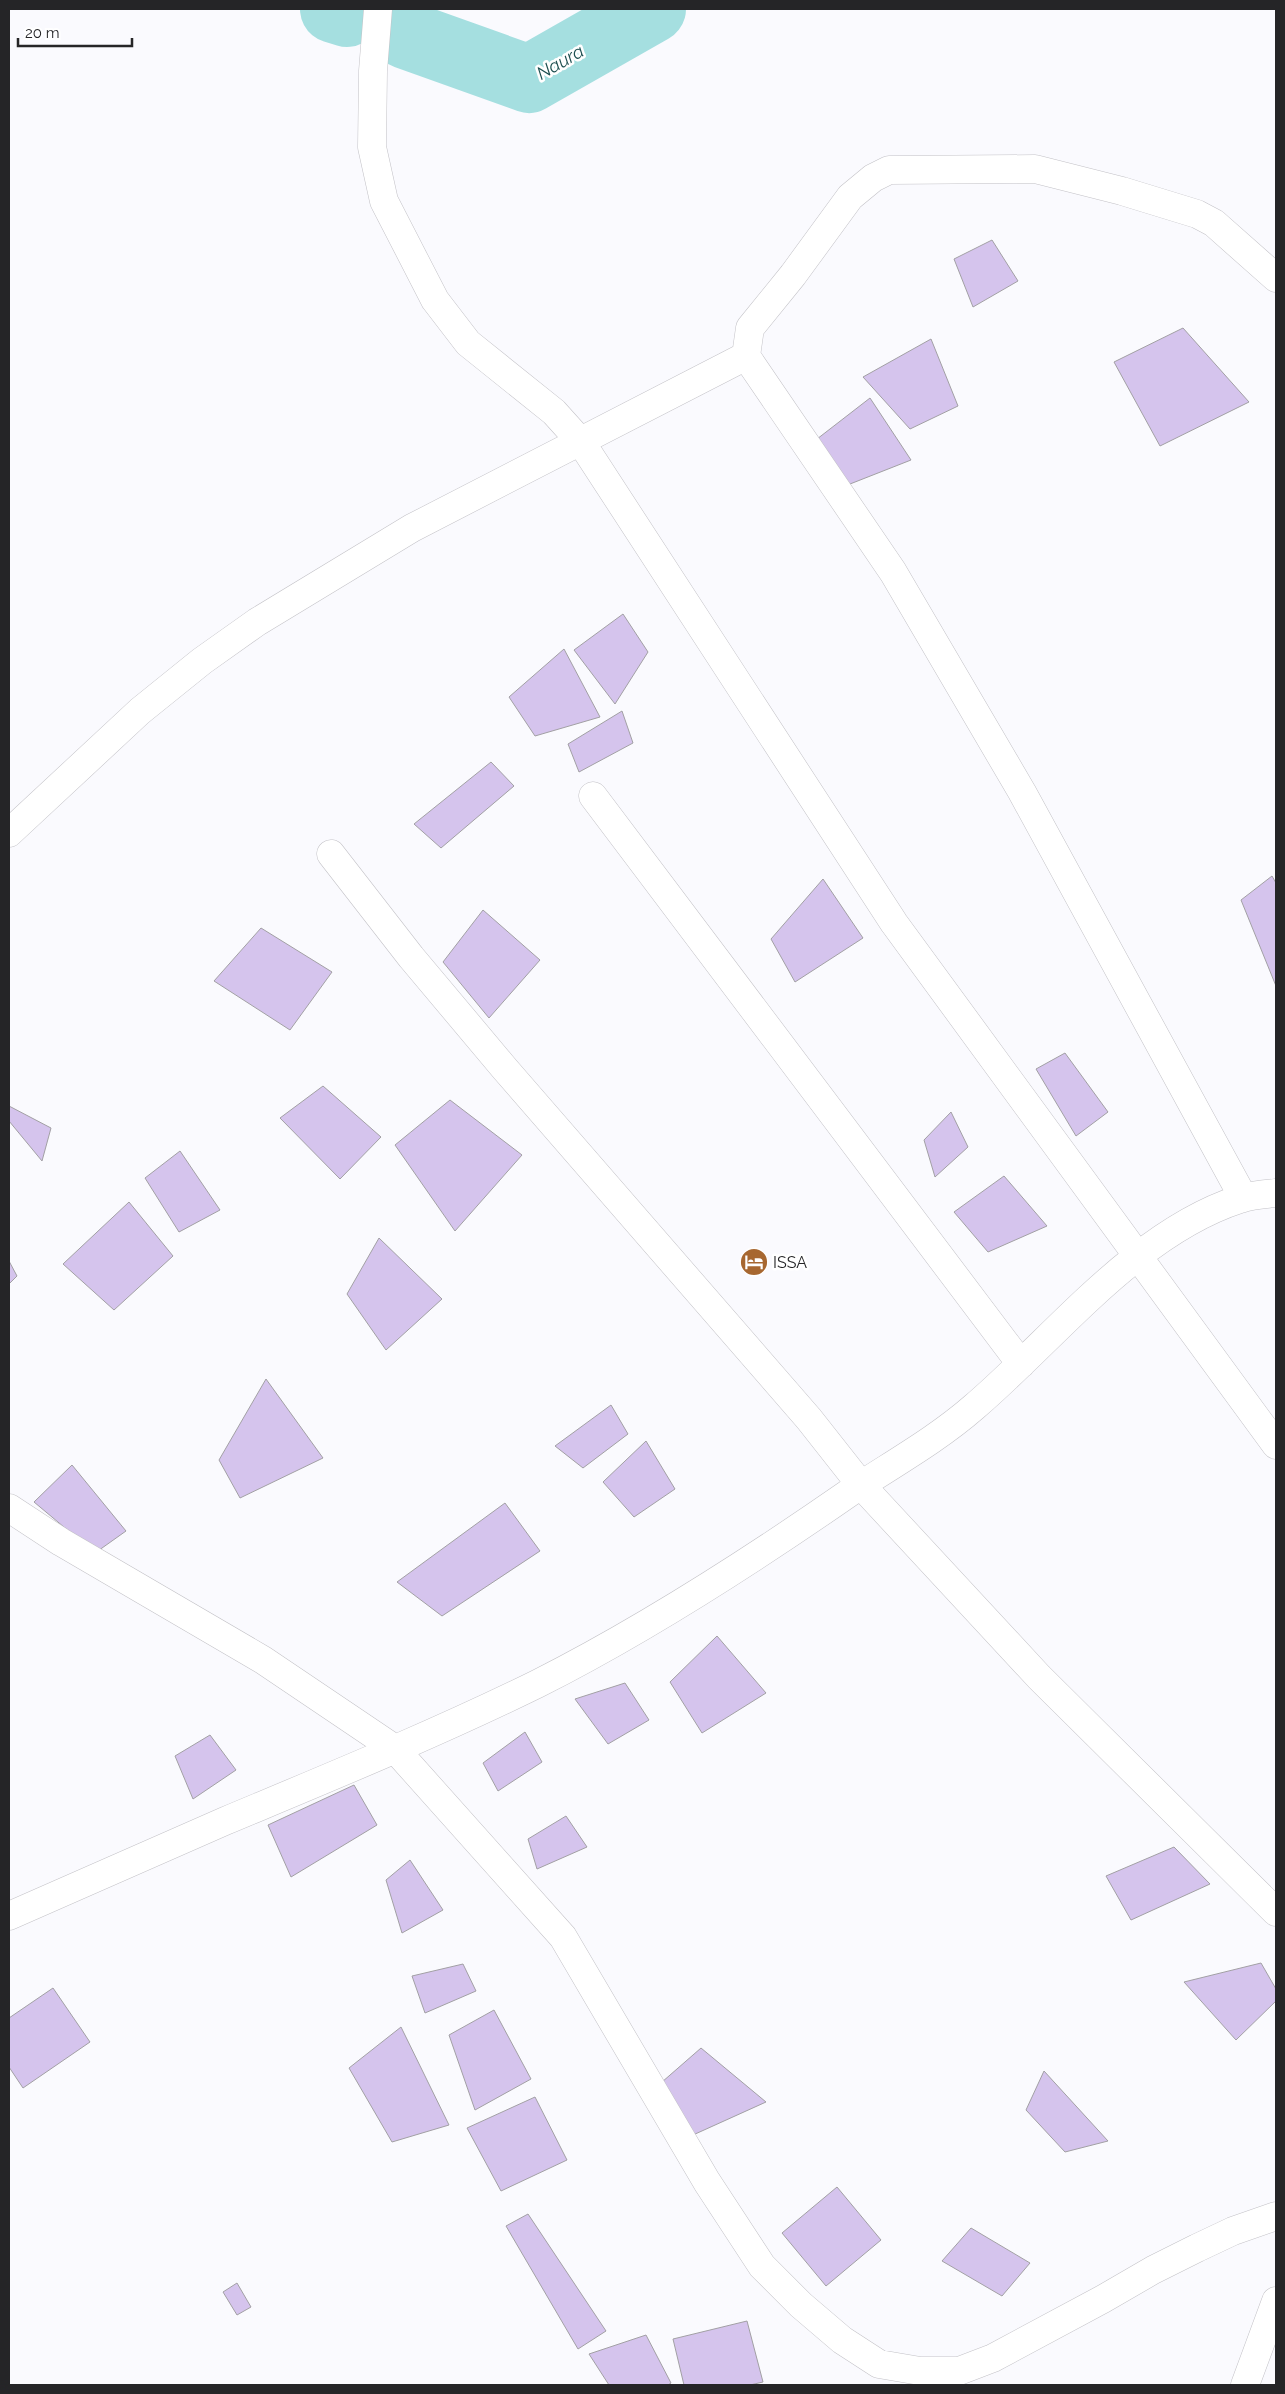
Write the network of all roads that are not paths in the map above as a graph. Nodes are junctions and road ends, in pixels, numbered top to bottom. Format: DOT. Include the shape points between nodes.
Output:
graph roads {
  1 [pos="378,9"];
  2 [pos="1276,278"];
  3 [pos="746,356"];
  4 [pos="581,442"];
  5 [pos="593,796"];
  6 [pos="9,833"];
  7 [pos="331,854"];
  8 [pos="1276,1193"];
  9 [pos="1243,1198"];
  10 [pos="1138,1256"];
  11 [pos="1021,1364"];
  12 [pos="1276,1444"];
  13 [pos="861,1485"];
  14 [pos="9,1508"];
  15 [pos="395,1750"];
  16 [pos="1276,1912"];
  17 [pos="9,1916"];
  18 [pos="1276,2216"];
  19 [pos="1276,2301"];
  20 [pos="1245,2385"];
  1 -- 4 [label="street" via="372,147 384,201 435,300 468,343 554,412"];
  2 -- 3 [label="street" via="1214,223 1197,214 1122,191 1035,169 889,170 873,178 850,197 750,328"];
  3 -- 4 [label="street"];
  3 -- 9 [label="street" via="893,572 1022,792"];
  4 -- 6 [label="street" via="412,528 257,622 140,711"];
  4 -- 10 [label="street" via="894,923"];
  5 -- 11 [label="street"];
  7 -- 13 [label="street" via="505,1070 809,1419"];
  8 -- 9 [label="street"];
  9 -- 10 [label="street" via="1195,1219"];
  10 -- 11 [label="street"];
  10 -- 12 [label="street"];
  11 -- 13 [label="street" via="933,1439"];
  13 -- 15 [label="street" via="755,1556 619,1639 538,1683"];
  13 -- 16 [label="street" via="1039,1676"];
  14 -- 15 [label="street" via="263,1660"];
  15 -- 17 [label="street" via="146,1854"];
  15 -- 18 [label="street" via="563,1937 707,2182 762,2266 842,2340 879,2364 920,2371 960,2371 993,2358 1188,2252 1232,2231"];
  19 -- 20 [label="street"];
}
